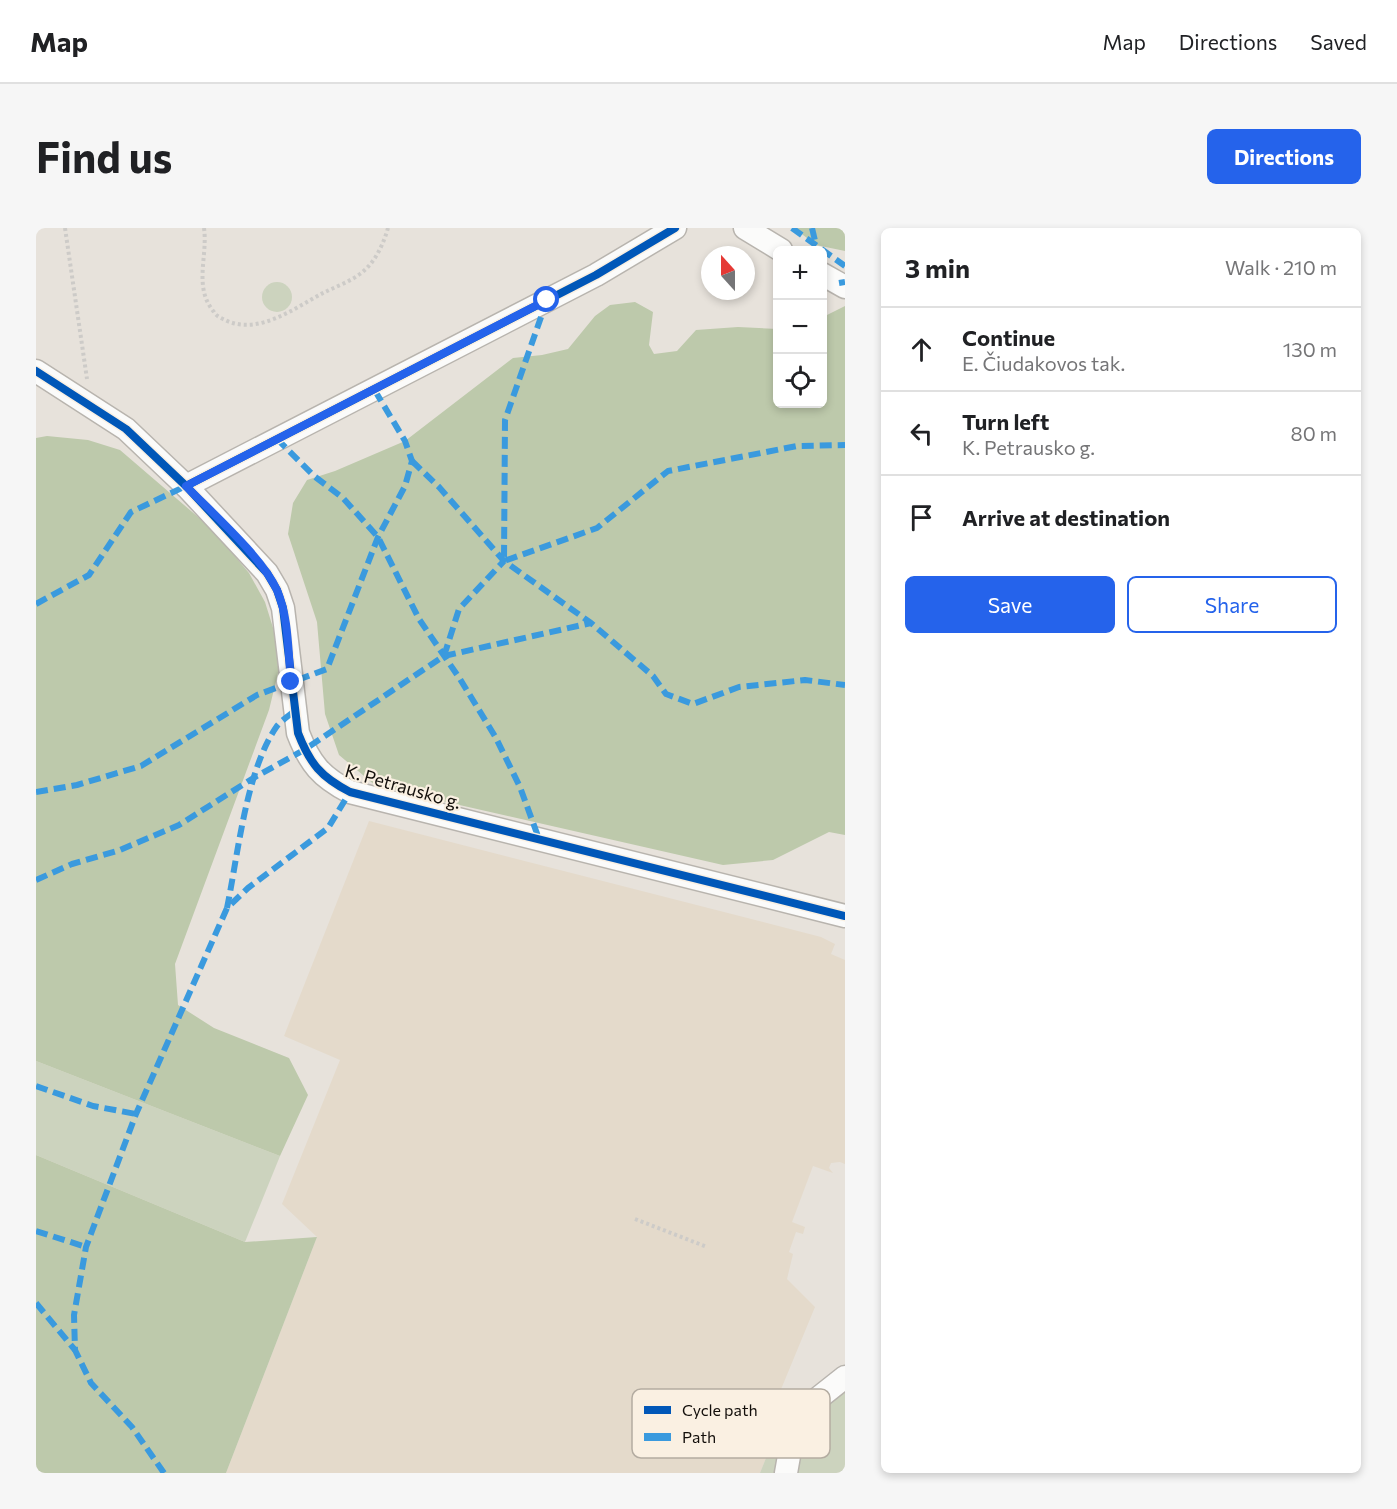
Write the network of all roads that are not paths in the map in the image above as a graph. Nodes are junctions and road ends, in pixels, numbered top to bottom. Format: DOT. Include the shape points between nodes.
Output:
graph roads {
  1 [pos="675,228"];
  2 [pos="745,228"];
  3 [pos="774,246"];
  4 [pos="827,277"];
  5 [pos="845,286"];
  6 [pos="36,371"];
  7 [pos="186,486"];
  8 [pos="845,916"];
  9 [pos="845,1377"];
  10 [pos="830,1389"];
  11 [pos="789,1458"];
  12 [pos="786,1473"];
  1 -- 7 [label="street" via="596,275"];
  2 -- 3 [label="street"];
  4 -- 5 [label="street"];
  6 -- 7 [label="street, K. Petrausko g." via="126,429"];
  7 -- 8 [label="street, K. Petrausko g." via="252,555 277,590 284,616 298,734 304,750 329,781 350,792"];
  9 -- 10 [label="street"];
  11 -- 12 [label="street"];
}
